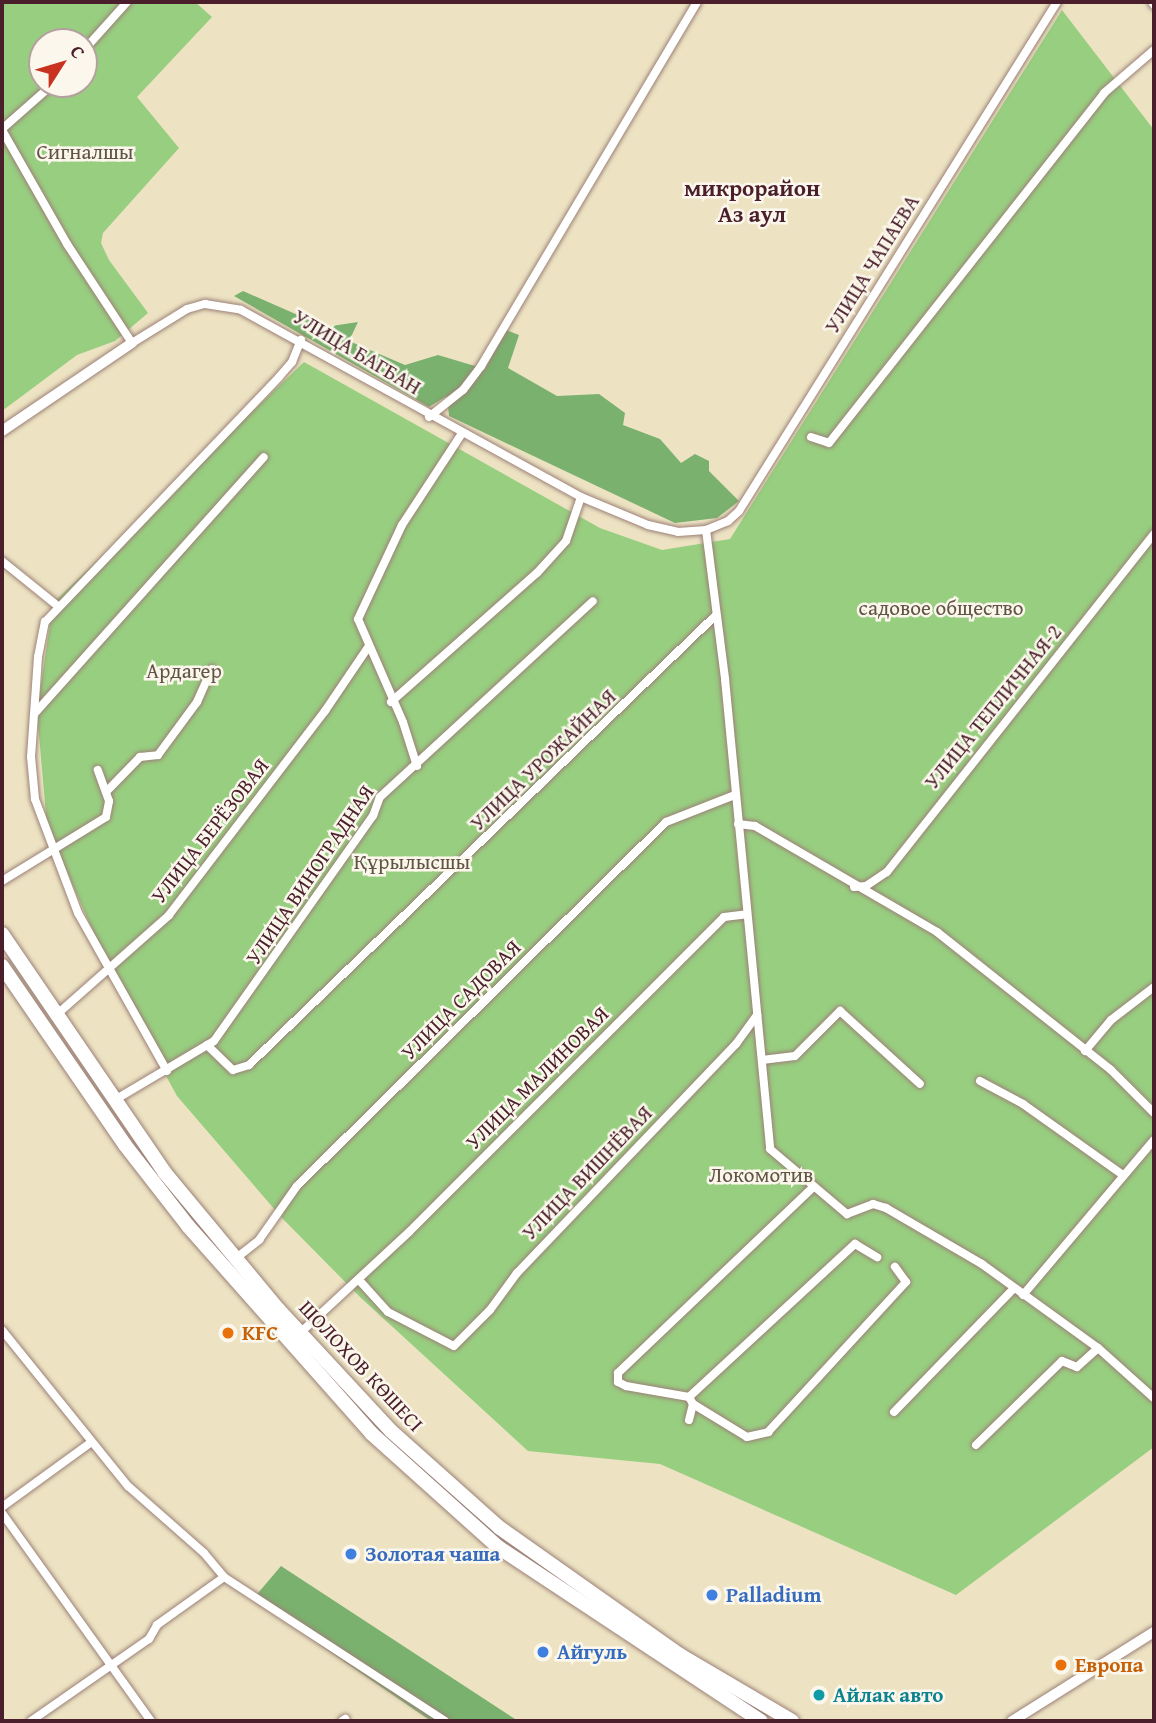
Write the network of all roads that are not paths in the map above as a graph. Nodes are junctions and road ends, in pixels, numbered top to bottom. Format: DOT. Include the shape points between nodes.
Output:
graph roads {
  1 [pos="127,2"];
  2 [pos="697,2"];
  3 [pos="1057,2"];
  4 [pos="98,34"];
  5 [pos="1154,50"];
  6 [pos="37,98"];
  7 [pos="2,130"];
  8 [pos="301,340"];
  9 [pos="132,343"];
  10 [pos="429,417"];
  11 [pos="2,431"];
  12 [pos="461,435"];
  13 [pos="811,437"];
  14 [pos="264,457"];
  15 [pos="581,497"];
  16 [pos="706,530"];
  17 [pos="1154,534"];
  18 [pos="2,562"];
  19 [pos="593,601"];
  20 [pos="59,607"];
  21 [pos="715,615"];
  22 [pos="369,646"];
  23 [pos="212,669"];
  24 [pos="391,702"];
  25 [pos="34,714"];
  26 [pos="417,766"];
  27 [pos="98,770"];
  28 [pos="106,792"];
  29 [pos="735,795"];
  30 [pos="738,824"];
  31 [pos="53,850"];
  32 [pos="2,881"];
  33 [pos="852,887"];
  34 [pos="747,914"];
  35 [pos="2,934"];
  36 [pos="2,966"];
  37 [pos="106,969"];
  38 [pos="1154,987"];
  39 [pos="757,1014"];
  40 [pos="55,1016"];
  41 [pos="206,1045"];
  42 [pos="1085,1051"];
  43 [pos="762,1060"];
  44 [pos="167,1072"];
  45 [pos="980,1082"];
  46 [pos="920,1084"];
  47 [pos="113,1101"];
  48 [pos="1154,1113"];
  49 [pos="1154,1140"];
  50 [pos="1123,1175"];
  51 [pos="813,1187"];
  52 [pos="877,1257"];
  53 [pos="235,1259"];
  54 [pos="895,1267"];
  55 [pos="359,1280"];
  56 [pos="1013,1289"];
  57 [pos="1023,1295"];
  58 [pos="2,1330"];
  59 [pos="300,1334"];
  60 [pos="1098,1348"];
  61 [pos="1154,1398"];
  62 [pos="691,1400"];
  63 [pos="894,1412"];
  64 [pos="689,1420"];
  65 [pos="90,1444"];
  66 [pos="976,1445"];
  67 [pos="2,1507"];
  68 [pos="2,1513"];
  69 [pos="224,1577"];
  70 [pos="1154,1632"];
  71 [pos="110,1666"];
  72 [pos="31,1721"];
  73 [pos="151,1721"];
  74 [pos="445,1721"];
  75 [pos="761,1721"];
  76 [pos="792,1721"];
  77 [pos="1012,1721"];
  1 -- 4 [label="street"];
  2 -- 10 [label="street" via="481,366 463,390"];
  3 -- 16 [label="street, УЛИЦА ЧАПАЕВА" via="739,510 728,521"];
  5 -- 13 [label="street" via="1104,93 828,443"];
  6 -- 7 [label="street"];
  7 -- 9 [label="street" via="66,244"];
  8 -- 9 [label="street, УЛИЦА БАГБАН" via="241,310 205,304 187,309"];
  8 -- 10 [label="street, УЛИЦА БАГБАН"];
  8 -- 20 [label="street" via="292,362 279,377"];
  9 -- 11 [label="main road, УЛИЦА БАГБАН"];
  10 -- 12 [label="street, УЛИЦА БАГБАН"];
  12 -- 15 [label="street, УЛИЦА БАГБАН"];
  12 -- 22 [label="street" via="402,525 361,605 358,619"];
  14 -- 25 [label="street"];
  15 -- 16 [label="street, УЛИЦА БАГБАН" via="648,525 678,532"];
  15 -- 24 [label="street" via="566,541 537,573"];
  16 -- 21 [label="street"];
  17 -- 33 [label="street, УЛИЦА ТЕПЛИЧНАЯ-2" via="887,872 866,886"];
  18 -- 20 [label="street"];
  19 -- 26 [label="street, УЛИЦА ВИНОГРАДНАЯ"];
  20 -- 25 [label="street" via="45,622"];
  21 -- 29 [label="street"];
  21 -- 41 [label="street, УЛИЦА УРОЖАЙНАЯ" via="249,1065 233,1070"];
  22 -- 24 [label="street"];
  22 -- 37 [label="street, УЛИЦА БЕРЁЗОВАЯ" via="169,915"];
  23 -- 28 [label="street" via="197,702 158,755 140,757"];
  24 -- 26 [label="street" via="403,722"];
  25 -- 31 [label="street" via="31,757 35,799"];
  26 -- 41 [label="street, УЛИЦА ВИНОГРАДНАЯ" via="380,797 373,816 231,1023"];
  27 -- 28 [label="street"];
  28 -- 31 [label="street" via="106,817"];
  29 -- 30 [label="street"];
  29 -- 53 [label="street, УЛИЦА САДОВАЯ" via="666,822 297,1186 259,1240"];
  30 -- 33 [label="street" via="755,826"];
  30 -- 34 [label="street"];
  31 -- 32 [label="street"];
  31 -- 37 [label="street"];
  33 -- 42 [label="street" via="937,932"];
  34 -- 39 [label="street"];
  34 -- 55 [label="street, УЛИЦА МАЛИНОВАЯ" via="724,917"];
  35 -- 40 [label="highway, ШОЛОХОВ КӨШЕСІ"];
  36 -- 75 [label="highway, ШОЛОХОВ КӨШЕСІ" via="125,1145 188,1226 372,1434 498,1546"];
  37 -- 40 [label="street, УЛИЦА БЕРЁЗОВАЯ"];
  37 -- 44 [label="street"];
  38 -- 42 [label="street" via="1111,1020"];
  39 -- 43 [label="street"];
  39 -- 55 [label="street, УЛИЦА ВИШНЁВАЯ" via="736,1044 517,1273 490,1310 454,1346 388,1312"];
  40 -- 47 [label="highway, ШОЛОХОВ КӨШЕСІ"];
  41 -- 44 [label="street, УЛИЦА ВИНОГРАДНАЯ"];
  42 -- 48 [label="street"];
  43 -- 46 [label="street" via="795,1056 840,1011"];
  43 -- 51 [label="street" via="771,1149"];
  44 -- 47 [label="street, УЛИЦА ВИНОГРАДНАЯ"];
  45 -- 50 [label="street" via="1023,1104"];
  47 -- 53 [label="highway, ШОЛОХОВ КӨШЕСІ"];
  49 -- 50 [label="street"];
  50 -- 57 [label="street"];
  51 -- 56 [label="street" via="847,1214 873,1204 886,1208 933,1233"];
  51 -- 62 [label="street" via="618,1373 618,1382 626,1386"];
  52 -- 62 [label="street" via="855,1244"];
  53 -- 59 [label="highway, ШОЛОХОВ КӨШЕСІ"];
  54 -- 62 [label="street" via="902,1273 904,1285 768,1432 747,1437"];
  55 -- 59 [label="street, УЛИЦА МАЛИНОВАЯ"];
  56 -- 57 [label="street"];
  56 -- 63 [label="street"];
  57 -- 60 [label="street"];
  58 -- 65 [label="street"];
  59 -- 76 [label="highway, ШОЛОХОВ КӨШЕСІ" via="391,1431 490,1520 680,1654"];
  60 -- 61 [label="street"];
  60 -- 66 [label="street" via="1077,1367 1062,1362"];
  62 -- 64 [label="street"];
  65 -- 67 [label="street"];
  65 -- 69 [label="street"];
  68 -- 71 [label="street"];
  69 -- 71 [label="street"];
  69 -- 74 [label="street"];
  70 -- 77 [label="main road"];
  71 -- 72 [label="street"];
  71 -- 73 [label="street"];
}
